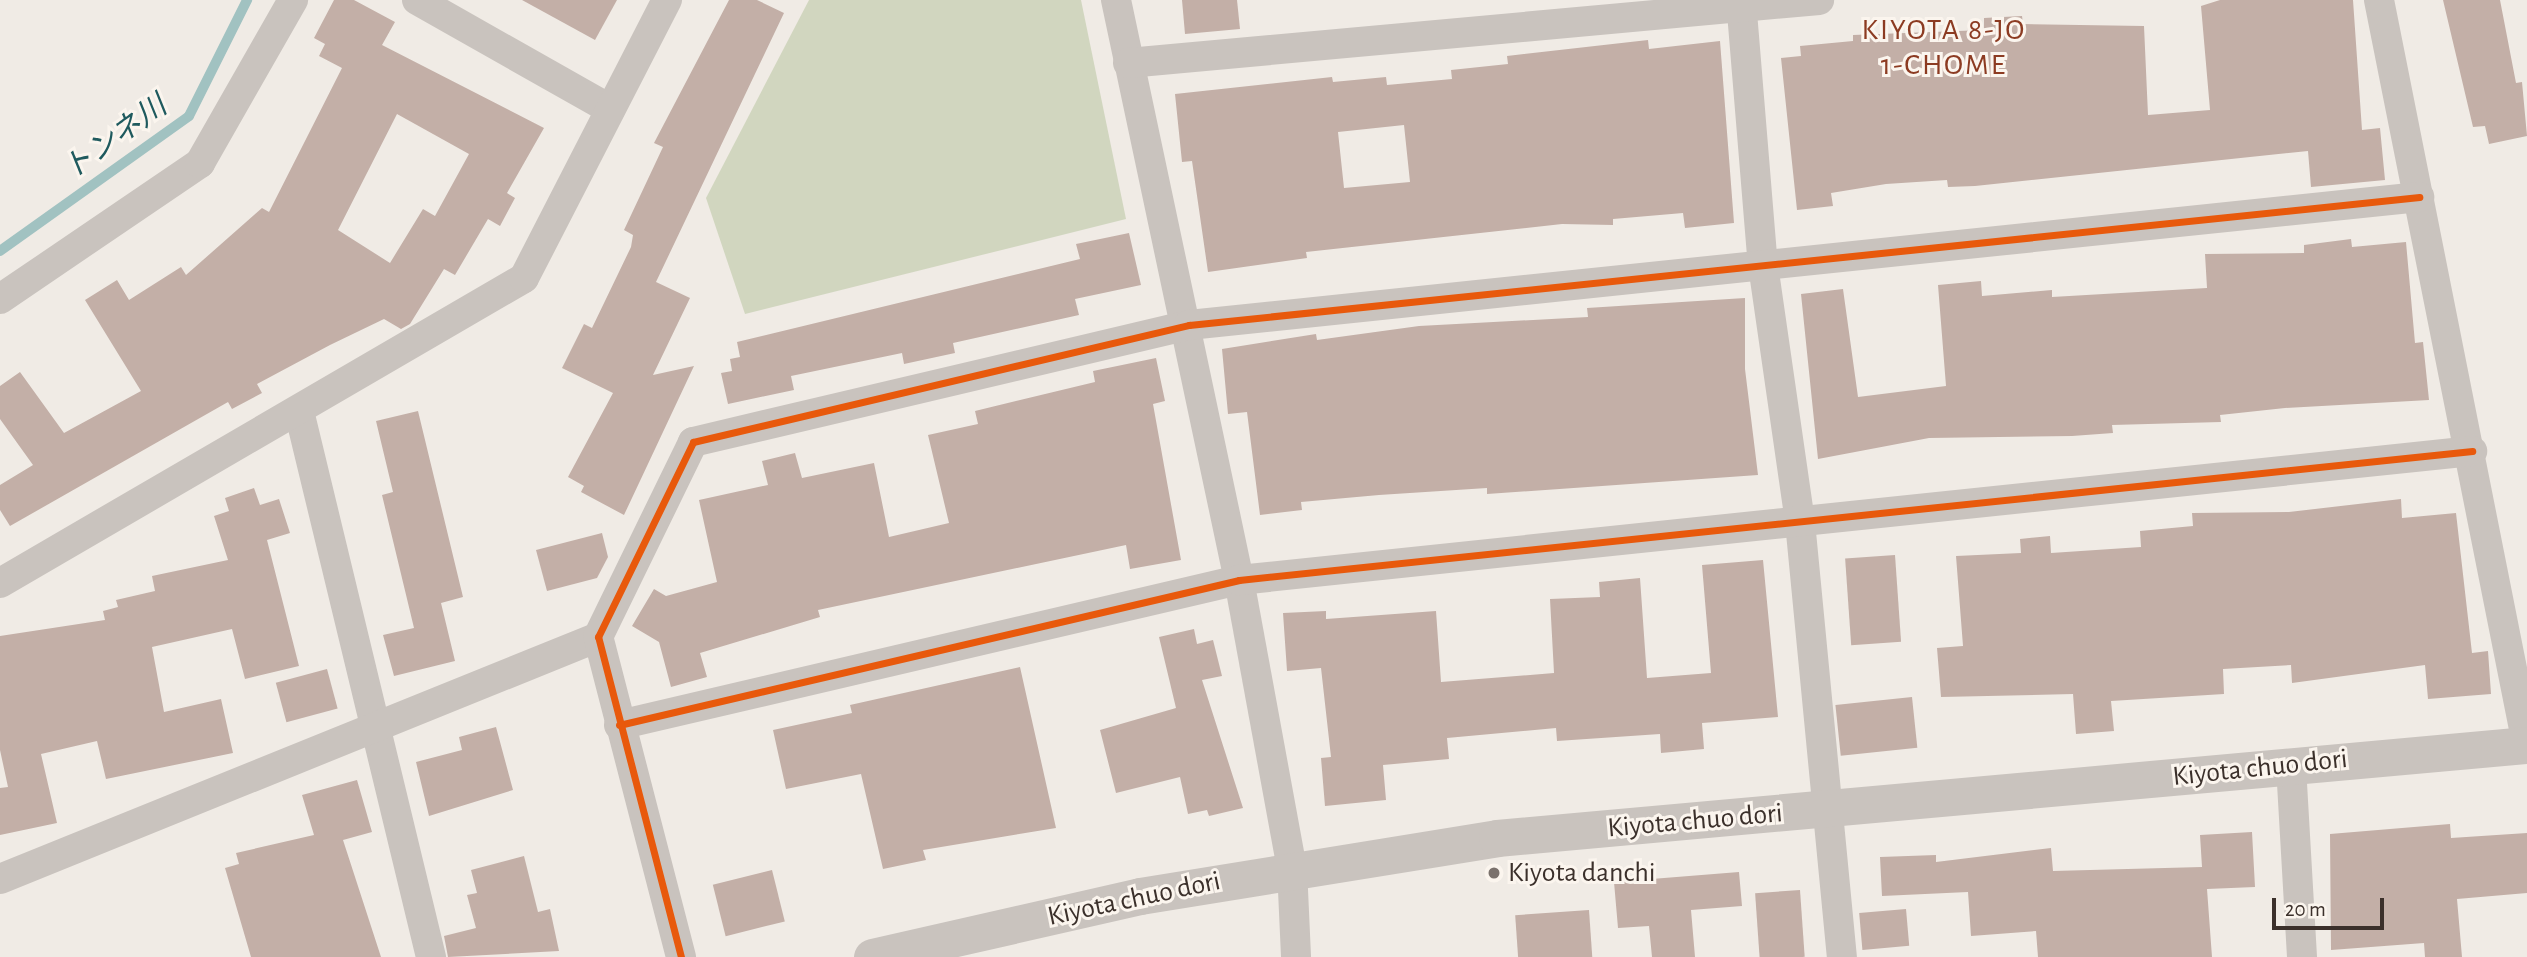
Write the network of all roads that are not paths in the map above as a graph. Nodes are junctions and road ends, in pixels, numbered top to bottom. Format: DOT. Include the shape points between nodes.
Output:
graph roads {
  1 [pos="293,0"];
  2 [pos="417,0"];
  3 [pos="667,0"];
  4 [pos="1116,0"];
  5 [pos="1819,0"];
  6 [pos="2379,0"];
  7 [pos="1742,4"];
  8 [pos="1128,63"];
  9 [pos="610,109"];
  10 [pos="2419,197"];
  11 [pos="1763,265"];
  12 [pos="0,299"];
  13 [pos="1189,326"];
  14 [pos="299,411"];
  15 [pos="2472,451"];
  16 [pos="1800,522"];
  17 [pos="1239,580"];
  18 [pos="0,583"];
  19 [pos="598,637"];
  20 [pos="375,723"];
  21 [pos="619,725"];
  22 [pos="2527,745"];
  23 [pos="2291,766"];
  24 [pos="1829,809"];
  25 [pos="1292,868"];
  26 [pos="0,879"];
  27 [pos="876,956"];
  28 [pos="431,957"];
  29 [pos="681,957"];
  30 [pos="1296,957"];
  31 [pos="1842,957"];
  32 [pos="2302,957"];
  1 -- 12 [label="street" via="200,163"];
  2 -- 9 [label="street"];
  3 -- 9 [label="street"];
  4 -- 8 [label="street"];
  5 -- 7 [label="street"];
  6 -- 10 [label="street"];
  7 -- 8 [label="street"];
  7 -- 11 [label="street"];
  8 -- 13 [label="street"];
  9 -- 14 [label="street" via="524,278"];
  10 -- 11 [label="street"];
  10 -- 15 [label="street"];
  11 -- 13 [label="street"];
  11 -- 16 [label="street"];
  13 -- 17 [label="street"];
  13 -- 19 [label="street" via="693,442"];
  14 -- 18 [label="street"];
  14 -- 20 [label="street"];
  15 -- 16 [label="street"];
  15 -- 22 [label="street"];
  16 -- 17 [label="street"];
  16 -- 24 [label="street"];
  17 -- 21 [label="street"];
  17 -- 25 [label="street"];
  19 -- 20 [label="street"];
  19 -- 21 [label="street"];
  20 -- 26 [label="street"];
  20 -- 28 [label="street"];
  21 -- 29 [label="street"];
  22 -- 23 [label="street, Kiyota chuo dori"];
  23 -- 24 [label="street, Kiyota chuo dori"];
  23 -- 32 [label="street"];
  24 -- 25 [label="street, Kiyota chuo dori" via="1497,838"];
  24 -- 31 [label="street"];
  25 -- 27 [label="street, Kiyota chuo dori"];
  25 -- 30 [label="street"];
}
